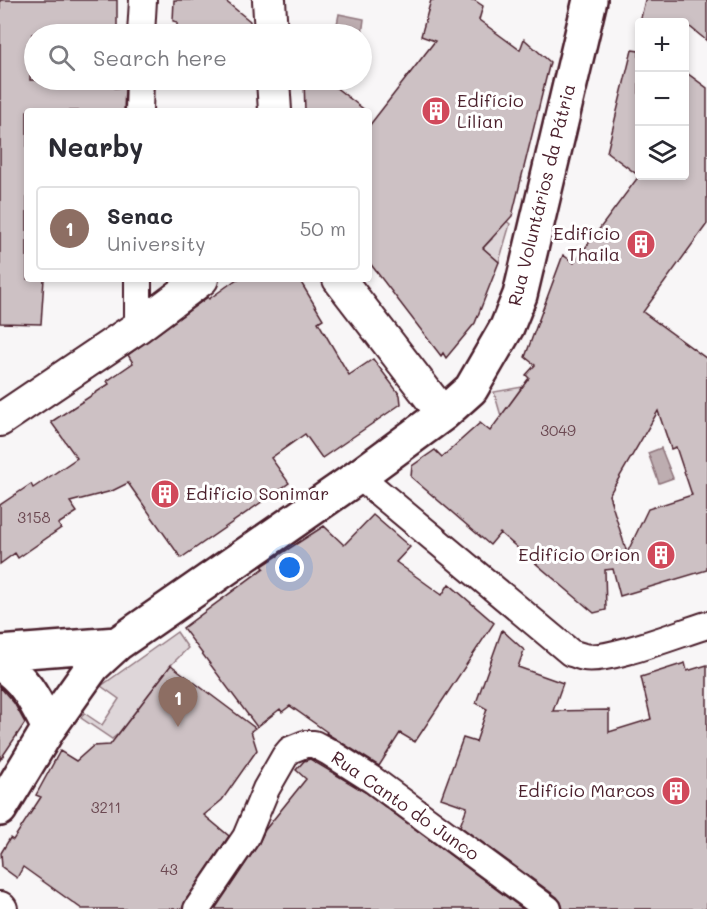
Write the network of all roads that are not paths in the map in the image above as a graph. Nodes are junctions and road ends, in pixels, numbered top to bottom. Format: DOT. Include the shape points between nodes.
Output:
graph roads {
  1 [pos="143,0"];
  2 [pos="269,0"];
  3 [pos="591,0"];
  4 [pos="142,24"];
  5 [pos="270,24"];
  6 [pos="140,90"];
  7 [pos="274,90"];
  8 [pos="139,108"];
  9 [pos="275,108"];
  10 [pos="138,282"];
  11 [pos="198,282"];
  12 [pos="341,282"];
  13 [pos="138,327"];
  14 [pos="443,414"];
  15 [pos="0,420"];
  16 [pos="359,476"];
  17 [pos="707,625"];
  18 [pos="117,644"];
  19 [pos="0,653"];
  20 [pos="0,664"];
  21 [pos="49,728"];
  22 [pos="0,809"];
  23 [pos="197,909"];
  24 [pos="548,909"];
  1 -- 4 [label="street"];
  2 -- 5 [label="street"];
  3 -- 14 [label="main road, Rua Voluntários da Pátria" via="519,295 507,327 471,388"];
  6 -- 8 [label="street"];
  7 -- 9 [label="street"];
  10 -- 13 [label="street"];
  11 -- 13 [label="street"];
  12 -- 14 [label="street"];
  13 -- 15 [label="street"];
  14 -- 16 [label="main road, Rua Voluntários da Pátria"];
  16 -- 17 [label="street" via="571,653 584,657 616,654"];
  16 -- 18 [label="main road, Rua Voluntários da Pátria"];
  18 -- 19 [label="main road"];
  18 -- 21 [label="main road, Rua Voluntários da Pátria" via="93,666"];
  20 -- 21 [label="main road" via="26,685"];
  21 -- 22 [label="main road, Rua Voluntários da Pátria"];
  23 -- 24 [label="street, Rua Canto do Junco" via="246,837 285,756 297,746 314,744 373,780"];
}
